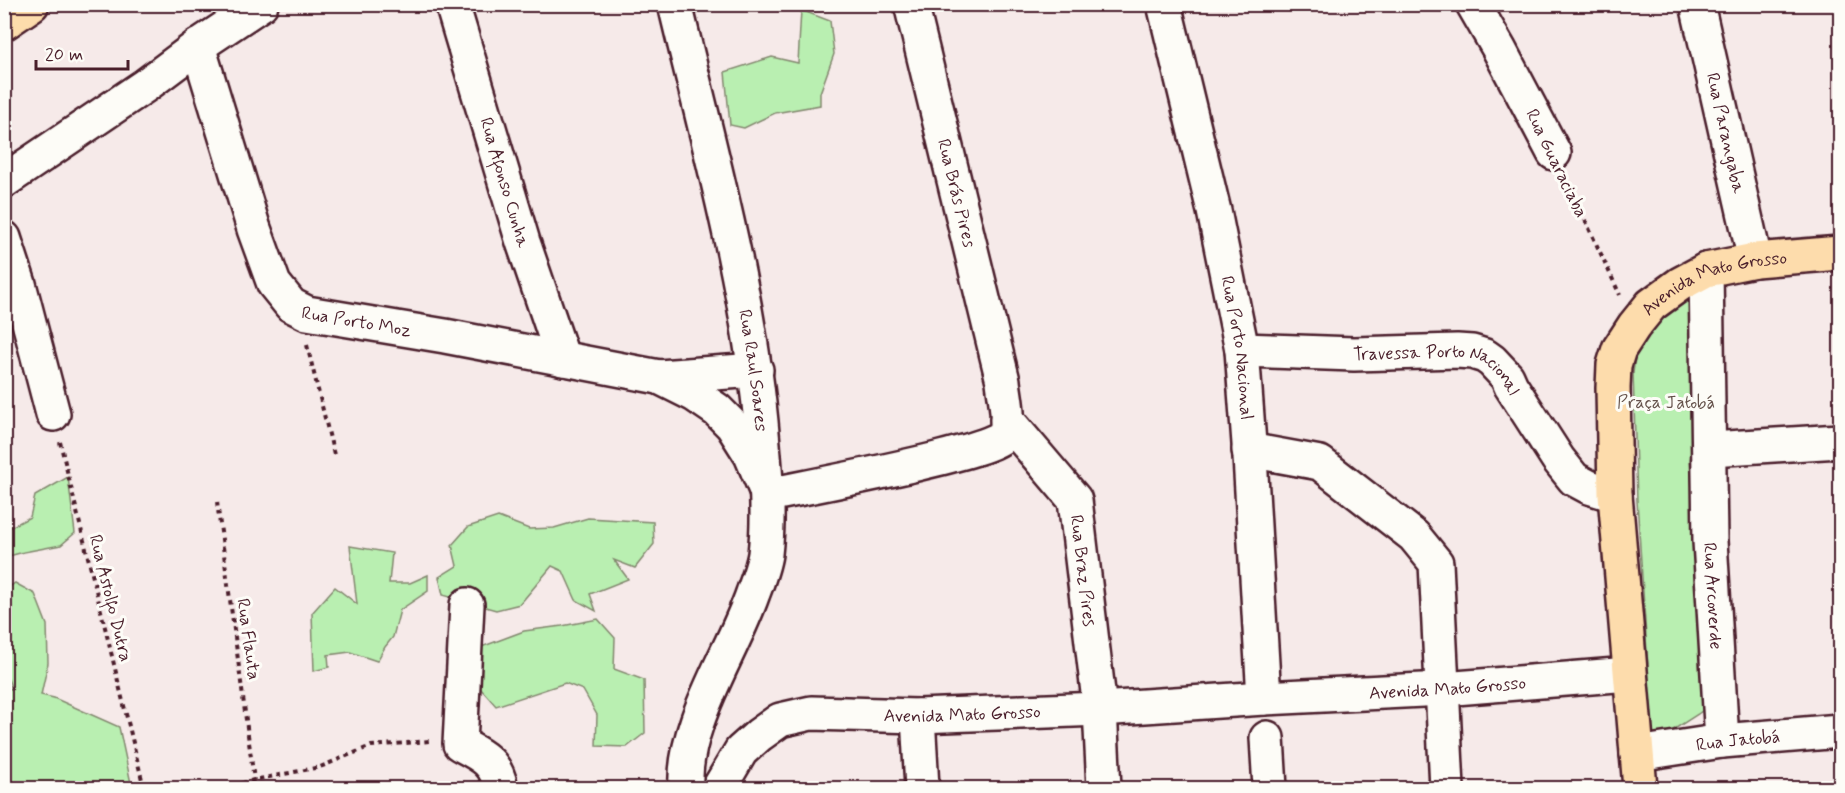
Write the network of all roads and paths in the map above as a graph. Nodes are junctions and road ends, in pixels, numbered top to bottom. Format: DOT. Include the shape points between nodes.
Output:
graph roads {
  1 [pos="32,4"];
  2 [pos="261,4"];
  3 [pos="452,4"];
  4 [pos="675,4"];
  5 [pos="910,4"];
  6 [pos="1164,4"];
  7 [pos="1473,4"];
  8 [pos="1697,4"];
  9 [pos="4,23"];
  10 [pos="198,46"];
  11 [pos="1554,153"];
  12 [pos="4,182"];
  13 [pos="4,238"];
  14 [pos="1840,253"];
  15 [pos="1755,260"];
  16 [pos="1706,270"];
  17 [pos="299,310"];
  18 [pos="1634,326"];
  19 [pos="1242,350"];
  20 [pos="563,359"];
  21 [pos="756,370"];
  22 [pos="659,377"];
  23 [pos="53,414"];
  24 [pos="1006,426"];
  25 [pos="1840,441"];
  26 [pos="1710,449"];
  27 [pos="1249,450"];
  28 [pos="334,455"];
  29 [pos="768,495"];
  30 [pos="1615,495"];
  31 [pos="216,502"];
  32 [pos="467,605"];
  33 [pos="1629,674"];
  34 [pos="1443,689"];
  35 [pos="1264,698"];
  36 [pos="1100,709"];
  37 [pos="918,716"];
  38 [pos="1840,731"];
  39 [pos="1267,738"];
  40 [pos="1722,741"];
  41 [pos="460,744"];
  42 [pos="741,751"];
  43 [pos="1637,753"];
  44 [pos="254,780"];
  45 [pos="144,789"];
  46 [pos="224,789"];
  47 [pos="501,789"];
  48 [pos="686,789"];
  49 [pos="719,789"];
  50 [pos="744,789"];
  51 [pos="922,789"];
  52 [pos="1104,789"];
  53 [pos="1270,789"];
  54 [pos="1447,789"];
  55 [pos="1640,789"];
  1 -- 9 [label="main road"];
  2 -- 10 [label="street"];
  3 -- 20 [label="street, Rua Afonso Cunha" via="523,242"];
  4 -- 21 [label="street, Rua Raul Soares" via="742,287"];
  5 -- 24 [label="street, Rua Brás Pires" via="1003,381"];
  6 -- 19 [label="street, Rua Porto Nacional" via="1214,211"];
  7 -- 11 [label="street, Rua Guaraciaba"];
  8 -- 15 [label="street, Rua Parangaba"];
  10 -- 12 [label="street"];
  10 -- 17 [label="street, Rua Porto Moz" via="274,284"];
  11 -- 18 [label="path, Rua Guaraciaba"];
  13 -- 23 [label="street"];
  14 -- 15 [label="main road, Avenida Mato Grosso"];
  15 -- 16 [label="main road, Avenida Mato Grosso"];
  16 -- 18 [label="main road, Avenida Mato Grosso" via="1651,305"];
  16 -- 26 [label="street, Rua Arcoverde"];
  17 -- 20 [label="street, Rua Porto Moz"];
  17 -- 28 [label="path"];
  18 -- 30 [label="main road, Avenida Mato Grosso" via="1614,365"];
  19 -- 27 [label="street, Rua Porto Nacional"];
  19 -- 30 [label="street, Travessa Porto Nacional" via="1354,354 1457,351 1485,356 1507,377 1574,479"];
  20 -- 22 [label="street, Rua Porto Moz"];
  21 -- 22 [label="street, Rua Porto Moz"];
  21 -- 29 [label="street, Rua Raul Soares"];
  22 -- 29 [label="street, Rua Porto Moz" via="695,395 732,425 751,455"];
  23 -- 45 [label="path, Rua Astolfo Dutra"];
  24 -- 29 [label="street" via="1003,437 992,443"];
  24 -- 36 [label="street, Rua Braz Pires" via="1075,500"];
  25 -- 26 [label="street"];
  26 -- 40 [label="street, Rua Arcoverde" via="1710,541"];
  27 -- 34 [label="street" via="1320,462 1414,536 1429,554 1436,563"];
  27 -- 35 [label="street, Rua Porto Nacional"];
  29 -- 48 [label="street, Rua Raul Soares" via="767,532 759,577 696,723 688,752"];
  30 -- 33 [label="main road, Avenida Mato Grosso"];
  31 -- 44 [label="path, Rua Flauta"];
  32 -- 41 [label="street"];
  33 -- 34 [label="street, Avenida Mato Grosso"];
  33 -- 43 [label="main road"];
  34 -- 35 [label="street, Avenida Mato Grosso"];
  34 -- 54 [label="street"];
  35 -- 36 [label="street, Avenida Mato Grosso"];
  36 -- 37 [label="street, Avenida Mato Grosso"];
  36 -- 52 [label="street, Rua Braz Pires"];
  37 -- 42 [label="street, Avenida Mato Grosso" via="793,716 772,725"];
  37 -- 51 [label="street"];
  38 -- 40 [label="street, Rua Jatobá"];
  39 -- 53 [label="street"];
  40 -- 43 [label="street, Rua Jatobá"];
  41 -- 44 [label="path" via="435,741 371,746 320,767"];
  41 -- 47 [label="street" via="493,766"];
  42 -- 49 [label="street, Avenida Mato Grosso"];
  42 -- 50 [label="street"];
  43 -- 55 [label="main road"];
  44 -- 46 [label="path"];
}
